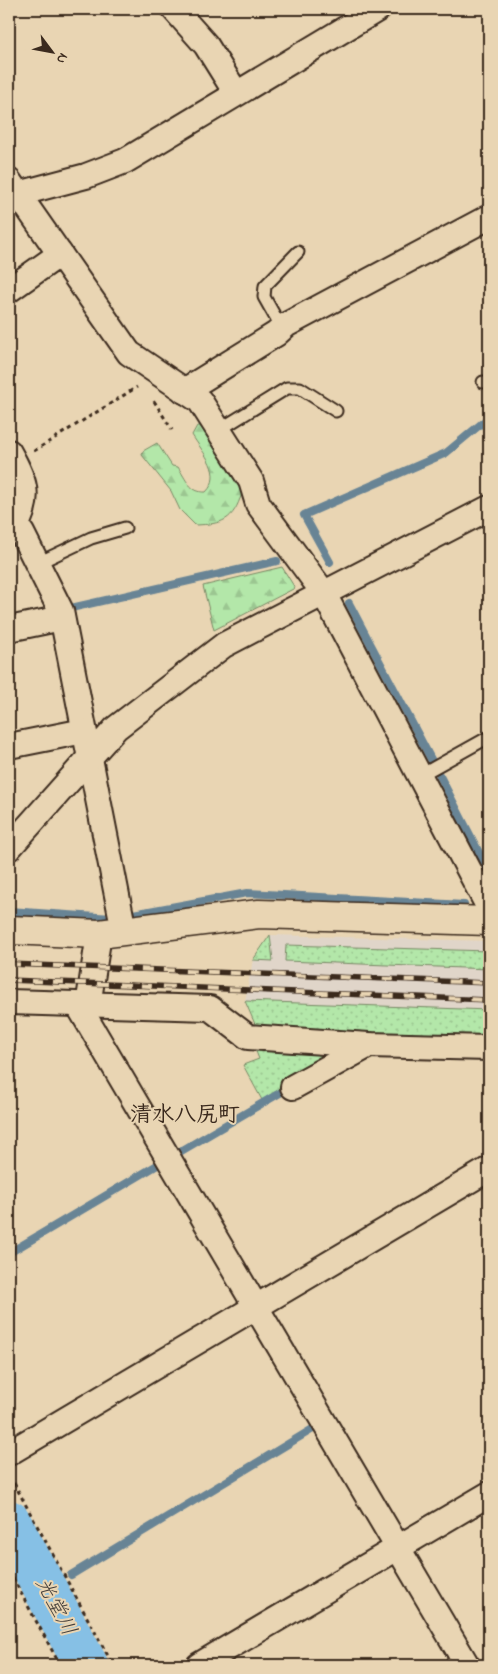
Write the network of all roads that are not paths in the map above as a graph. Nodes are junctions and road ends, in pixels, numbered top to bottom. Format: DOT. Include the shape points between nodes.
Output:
graph roads {
  1 [pos="174,9"];
  2 [pos="378,9"];
  3 [pos="236,93"];
  4 [pos="14,188"];
  5 [pos="489,217"];
  6 [pos="298,252"];
  7 [pos="60,254"];
  8 [pos="9,290"];
  9 [pos="282,329"];
  10 [pos="184,390"];
  11 [pos="336,411"];
  12 [pos="219,430"];
  13 [pos="12,458"];
  14 [pos="489,508"];
  15 [pos="13,525"];
  16 [pos="125,528"];
  17 [pos="38,563"];
  18 [pos="323,592"];
  19 [pos="62,618"];
  20 [pos="9,629"];
  21 [pos="84,730"];
  22 [pos="489,737"];
  23 [pos="9,746"];
  24 [pos="90,755"];
  25 [pos="420,776"];
  26 [pos="9,848"];
  27 [pos="489,908"];
  28 [pos="489,922"];
  29 [pos="9,930"];
  30 [pos="112,933"];
  31 [pos="9,1002"];
  32 [pos="83,1006"];
  33 [pos="369,1045"];
  34 [pos="489,1048"];
  35 [pos="292,1086"];
  36 [pos="489,1169"];
  37 [pos="256,1307"];
  38 [pos="9,1453"];
  39 [pos="489,1494"];
  40 [pos="398,1548"];
  41 [pos="199,1665"];
  42 [pos="467,1665"];
  1 -- 3 [label="street" via="206,45"];
  2 -- 3 [label="street"];
  3 -- 4 [label="street" via="125,161 86,176"];
  4 -- 7 [label="street"];
  5 -- 9 [label="street"];
  6 -- 9 [label="lane" via="265,286 264,297"];
  7 -- 8 [label="street"];
  7 -- 10 [label="street" via="129,353 151,378"];
  9 -- 10 [label="street"];
  10 -- 12 [label="street" via="200,401"];
  11 -- 12 [label="lane" via="300,388 287,388"];
  12 -- 18 [label="street" via="251,481 258,504"];
  13 -- 15 [label="street" via="25,489 25,504"];
  14 -- 18 [label="street"];
  15 -- 17 [label="street"];
  16 -- 17 [label="lane" via="91,538"];
  17 -- 19 [label="street"];
  18 -- 24 [label="street" via="224,645 116,728"];
  18 -- 25 [label="street"];
  19 -- 20 [label="street"];
  19 -- 21 [label="street"];
  21 -- 23 [label="street"];
  21 -- 24 [label="street"];
  22 -- 25 [label="lane"];
  24 -- 26 [label="street"];
  24 -- 30 [label="street"];
  25 -- 27 [label="street"];
  28 -- 30 [label="street" via="259,914"];
  29 -- 30 [label="street"];
  30 -- 32 [label="street"];
  31 -- 32 [label="street"];
  32 -- 33 [label="street" via="210,1008 248,1037"];
  32 -- 37 [label="street"];
  33 -- 34 [label="street"];
  33 -- 35 [label="street"];
  36 -- 37 [label="street"];
  37 -- 38 [label="street"];
  37 -- 40 [label="street"];
  39 -- 40 [label="street"];
  40 -- 41 [label="street"];
  40 -- 42 [label="street"];
}
